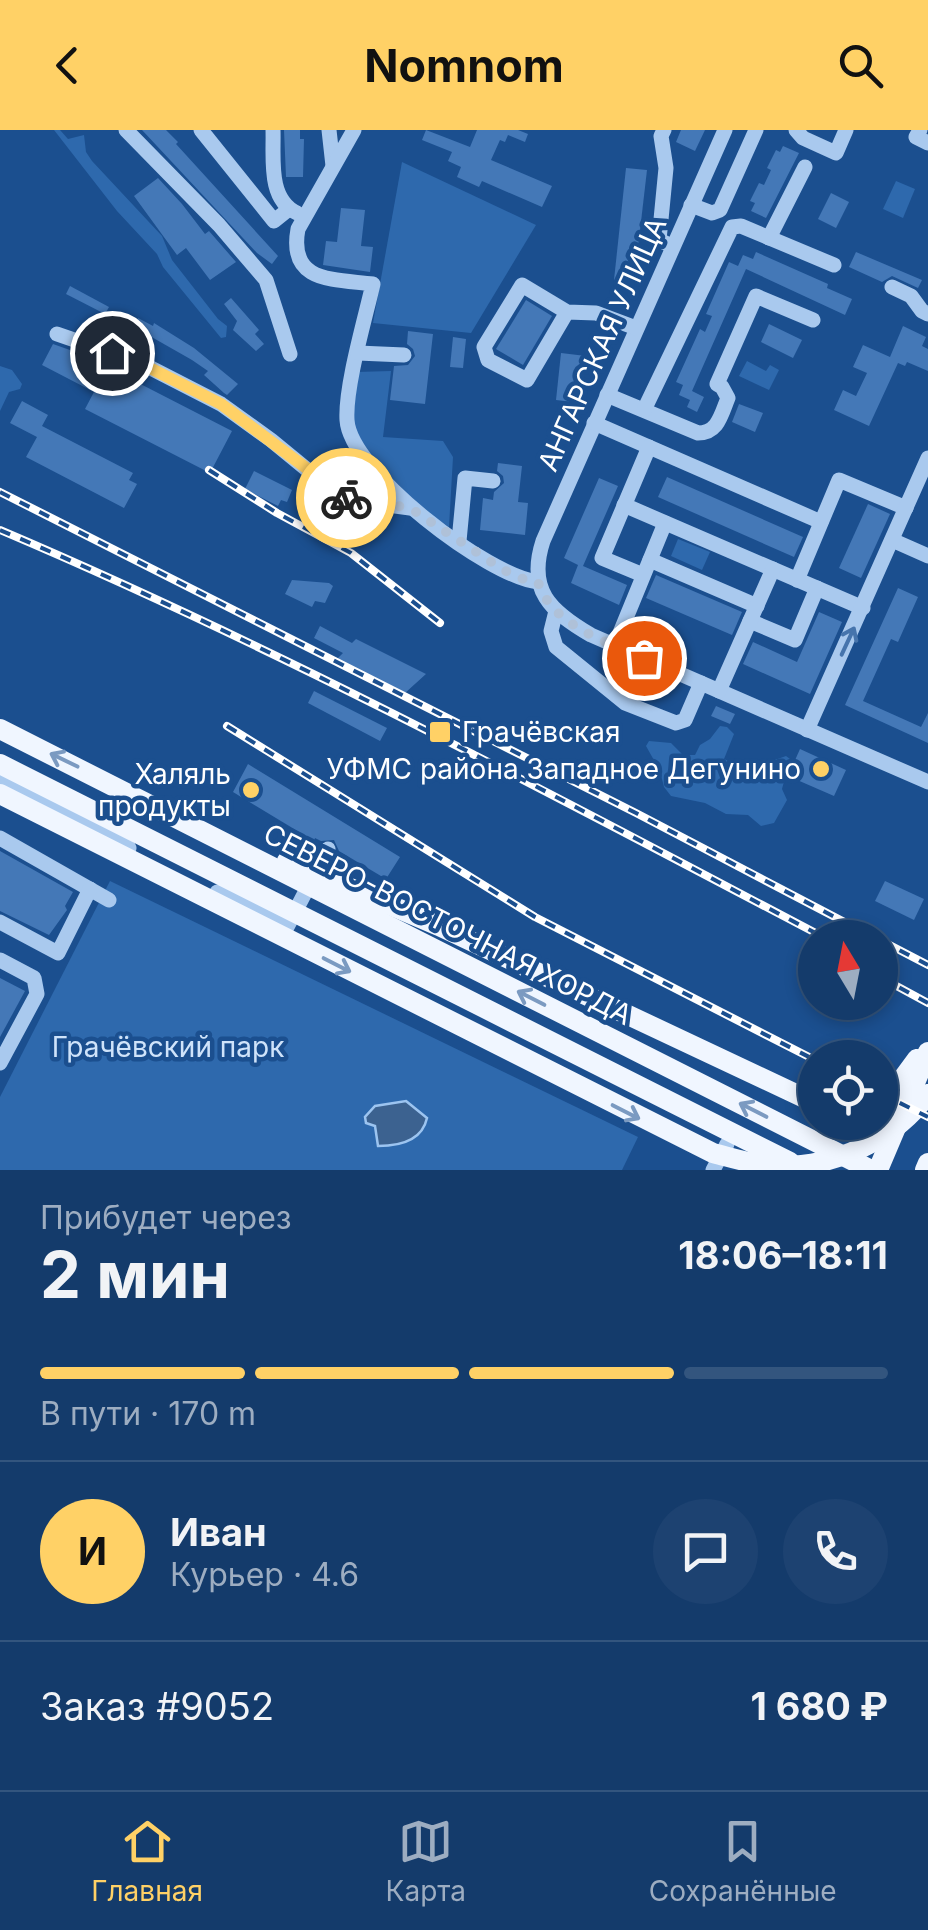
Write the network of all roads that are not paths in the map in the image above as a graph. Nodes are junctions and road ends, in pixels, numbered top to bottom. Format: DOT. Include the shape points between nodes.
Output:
graph roads {
  1 [pos="126,130"];
  2 [pos="201,130"];
  3 [pos="274,130"];
  4 [pos="329,130"];
  5 [pos="354,130"];
  6 [pos="725,130"];
  7 [pos="756,130"];
  8 [pos="796,130"];
  9 [pos="846,130"];
  10 [pos="920,130"];
  11 [pos="658,132"];
  12 [pos="928,143"];
  13 [pos="333,166"];
  14 [pos="804,167"];
  15 [pos="691,205"];
  16 [pos="289,209"];
  17 [pos="305,217"];
  18 [pos="770,238"];
  19 [pos="672,246"];
  20 [pos="834,265"];
  21 [pos="892,287"];
  22 [pos="567,312"];
  23 [pos="928,314"];
  24 [pos="812,320"];
  25 [pos="636,328"];
  26 [pos="56,334"];
  27 [pos="358,353"];
  28 [pos="290,354"];
  29 [pos="404,356"];
  30 [pos="607,394"];
  31 [pos="644,410"];
  32 [pos="594,424"];
  33 [pos="649,447"];
  34 [pos="928,458"];
  35 [pos="493,481"];
  36 [pos="624,505"];
  37 [pos="410,508"];
  38 [pos="906,508"];
  39 [pos="821,522"];
  40 [pos="666,523"];
  41 [pos="892,540"];
  42 [pos="459,541"];
  43 [pos="928,556"];
  44 [pos="646,568"];
  45 [pos="773,570"];
  46 [pos="797,580"];
  47 [pos="538,582"];
  48 [pos="817,588"];
  49 [pos="863,608"];
  50 [pos="556,611"];
  51 [pos="754,614"];
  52 [pos="615,645"];
  53 [pos="701,683"];
  54 [pos="720,692"];
  55 [pos="0,728"];
  56 [pos="808,730"];
  57 [pos="0,757"];
  58 [pos="0,764"];
  59 [pos="0,780"];
  60 [pos="928,782"];
  61 [pos="0,794"];
  62 [pos="183,819"];
  63 [pos="0,838"];
  64 [pos="328,849"];
  65 [pos="148,858"];
  66 [pos="90,889"];
  67 [pos="109,900"];
  68 [pos="0,922"];
  69 [pos="0,960"];
  70 [pos="928,1040"];
  71 [pos="928,1052"];
  72 [pos="587,1060"];
  73 [pos="0,1062"];
  74 [pos="898,1083"];
  75 [pos="928,1094"];
  76 [pos="798,1095"];
  77 [pos="727,1144"];
  78 [pos="928,1163"];
  79 [pos="713,1170"];
  80 [pos="768,1170"];
  81 [pos="805,1170"];
  82 [pos="875,1170"];
  83 [pos="925,1170"];
  1 -- 28 [label="street" via="266,280"];
  2 -- 16 [label="street" via="274,221"];
  3 -- 16 [label="street" via="274,182"];
  4 -- 13 [label="street"];
  5 -- 13 [label="street"];
  6 -- 15 [label="street, АНГАРСКАЯ УЛИЦА"];
  7 -- 15 [label="street" via="720,210"];
  8 -- 9 [label="street" via="836,153"];
  10 -- 12 [label="street" via="916,137"];
  11 -- 19 [label="street" via="666,168 659,240"];
  13 -- 17 [label="street"];
  14 -- 18 [label="street"];
  15 -- 19 [label="street, АНГАРСКАЯ УЛИЦА"];
  16 -- 17 [label="street"];
  17 -- 27 [label="street" via="297,252 309,273 372,284"];
  18 -- 20 [label="street"];
  18 -- 31 [label="street" via="741,226 728,231"];
  19 -- 25 [label="street, АНГАРСКАЯ УЛИЦА"];
  21 -- 23 [label="street"];
  22 -- 22 [label="street" via="522,285 484,347 488,360 527,380"];
  22 -- 25 [label="street" via="596,313"];
  24 -- 31 [label="street" via="756,296 716,384 728,398 709,432"];
  25 -- 30 [label="street, АНГАРСКАЯ УЛИЦА"];
  26 -- 37 [label="street" via="140,363 221,404 350,500"];
  27 -- 29 [label="street"];
  27 -- 37 [label="street" via="349,432"];
  30 -- 31 [label="street"];
  30 -- 32 [label="street, АНГАРСКАЯ УЛИЦА"];
  32 -- 33 [label="street"];
  32 -- 47 [label="street, АНГАРСКАЯ УЛИЦА" via="538,555"];
  33 -- 36 [label="street"];
  33 -- 39 [label="street"];
  34 -- 38 [label="street"];
  35 -- 42 [label="street" via="465,478"];
  36 -- 40 [label="street"];
  36 -- 44 [label="street" via="602,558"];
  37 -- 42 [label="street"];
  38 -- 39 [label="street" via="839,480"];
  38 -- 41 [label="street"];
  39 -- 46 [label="street"];
  40 -- 44 [label="street"];
  40 -- 45 [label="street"];
  41 -- 43 [label="street"];
  41 -- 49 [label="street"];
  42 -- 47 [label="street" via="519,578"];
  44 -- 51 [label="street"];
  44 -- 52 [label="street"];
  45 -- 46 [label="street"];
  45 -- 51 [label="street"];
  46 -- 48 [label="street"];
  47 -- 50 [label="street"];
  48 -- 49 [label="street"];
  48 -- 51 [label="street" via="795,640"];
  56 -- 49 [label="street, one-way"];
  50 -- 52 [label="street"];
  50 -- 53 [label="street" via="556,647 625,702 676,723 685,720"];
  51 -- 54 [label="street"];
  52 -- 53 [label="street"];
  53 -- 54 [label="street"];
  54 -- 56 [label="street"];
  62 -- 55 [label="main road, СЕВЕРО-ВОСТОЧНАЯ ХОРДА, one-way"];
  56 -- 60 [label="street"];
  57 -- 65 [label="street" via="159,836 164,854"];
  58 -- 72 [label="main road"];
  59 -- 65 [label="street"];
  61 -- 75 [label="main road, one-way" via="713,1153 776,1166 827,1160 874,1142"];
  62 -- 76 [label="main road" via="439,926"];
  82 -- 62 [label="main road, СЕВЕРО-ВОСТОЧНАЯ ХОРДА, one-way"];
  63 -- 66 [label="street"];
  64 -- 65 [label="street" via="287,927"];
  66 -- 67 [label="street"];
  66 -- 68 [label="street" via="58,953"];
  69 -- 73 [label="street" via="34,978 36,994"];
  70 -- 74 [label="main road"];
  71 -- 82 [label="main road"];
  72 -- 77 [label="main road"];
  72 -- 81 [label="main road"];
  77 -- 79 [label="street"];
  77 -- 80 [label="main road"];
  78 -- 83 [label="main road"];
}
